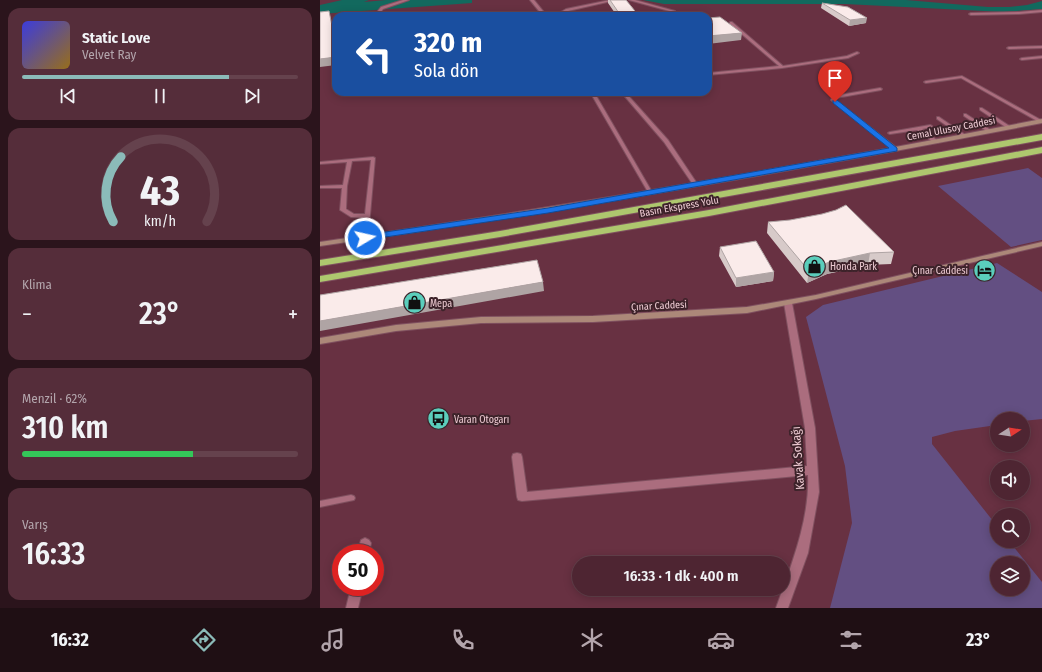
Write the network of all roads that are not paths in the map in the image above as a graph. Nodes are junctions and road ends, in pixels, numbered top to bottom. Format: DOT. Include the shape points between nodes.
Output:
graph roads {
  1 [pos="407,0"];
  2 [pos="532,0"];
  3 [pos="614,0"];
  4 [pos="631,0"];
  5 [pos="673,11"];
  6 [pos="1042,11"];
  7 [pos="379,12"];
  8 [pos="542,12"];
  9 [pos="563,12"];
  10 [pos="972,14"];
  11 [pos="731,23"];
  12 [pos="1034,47"];
  13 [pos="1042,47"];
  14 [pos="1009,48"];
  15 [pos="1042,52"];
  16 [pos="857,53"];
  17 [pos="1042,56"];
  18 [pos="1022,59"];
  19 [pos="782,67"];
  20 [pos="712,74"];
  21 [pos="926,82"];
  22 [pos="880,89"];
  23 [pos="594,96"];
  24 [pos="627,96"];
  25 [pos="981,109"];
  26 [pos="964,115"];
  27 [pos="938,118"];
  28 [pos="1041,121"];
  29 [pos="930,126"];
  30 [pos="1009,127"];
  31 [pos="918,128"];
  32 [pos="990,131"];
  33 [pos="890,133"];
  34 [pos="965,136"];
  35 [pos="1039,137"];
  36 [pos="936,142"];
  37 [pos="895,149"];
  38 [pos="1042,150"];
  39 [pos="1042,155"];
  40 [pos="1008,157"];
  41 [pos="350,160"];
  42 [pos="320,163"];
  43 [pos="696,185"];
  44 [pos="345,186"];
  45 [pos="320,187"];
  46 [pos="650,192"];
  47 [pos="367,216"];
  48 [pos="365,238"];
  49 [pos="320,244"];
  50 [pos="1042,244"];
  51 [pos="320,263"];
  52 [pos="320,279"];
  53 [pos="788,303"];
  54 [pos="320,342"];
  55 [pos="517,457"];
  56 [pos="813,470"];
  57 [pos="351,498"];
  58 [pos="320,504"];
  59 [pos="354,596"];
  60 [pos="352,608"];
  61 [pos="782,608"];
  1 -- 7 [label="street" via="382,8"];
  2 -- 8 [label="lane"];
  3 -- 9 [label="lane"];
  4 -- 5 [label="lane"];
  6 -- 10 [label="lane"];
  11 -- 19 [label="lane"];
  12 -- 13 [label="lane"];
  12 -- 14 [label="lane"];
  12 -- 15 [label="lane"];
  16 -- 19 [label="lane" via="848,57"];
  17 -- 18 [label="lane"];
  19 -- 20 [label="lane"];
  21 -- 28 [label="lane" via="962,77"];
  22 -- 37 [label="lane" via="834,97 834,100"];
  23 -- 46 [label="lane"];
  24 -- 43 [label="lane" via="666,141"];
  25 -- 30 [label="lane"];
  26 -- 32 [label="lane"];
  27 -- 34 [label="lane"];
  28 -- 30 [label="main road, Cemal Ulusoy Caddesi"];
  29 -- 31 [label="lane"];
  30 -- 32 [label="main road, Cemal Ulusoy Caddesi"];
  31 -- 33 [label="lane"];
  31 -- 36 [label="lane"];
  32 -- 34 [label="main road, Cemal Ulusoy Caddesi"];
  34 -- 36 [label="main road, Cemal Ulusoy Caddesi"];
  35 -- 51 [label="highway, Basın Ekspress Yolu" via="514,232"];
  36 -- 37 [label="main road, Cemal Ulusoy Caddesi"];
  37 -- 43 [label="main road, Cemal Ulusoy Caddesi"];
  38 -- 40 [label="highway, Basın Ekspress Yolu"];
  39 -- 40 [label="highway"];
  40 -- 52 [label="highway, Basın Ekspress Yolu" via="702,214"];
  41 -- 42 [label="lane"];
  41 -- 44 [label="lane"];
  41 -- 47 [label="lane" via="373,158"];
  43 -- 46 [label="main road, Cemal Ulusoy Caddesi"];
  44 -- 45 [label="lane"];
  44 -- 47 [label="lane" via="343,210 353,216"];
  46 -- 48 [label="main road, Cemal Ulusoy Caddesi" via="548,211"];
  47 -- 48 [label="lane"];
  48 -- 49 [label="main road, Cemal Ulusoy Caddesi"];
  50 -- 53 [label="main road, Çınar Caddesi"];
  53 -- 54 [label="main road, Çınar Caddesi" via="747,310 593,319 481,320 396,328"];
  53 -- 56 [label="street, Kavak Sokağı" via="810,428"];
  55 -- 56 [label="street" via="522,497"];
  56 -- 61 [label="street, Kavak Sokağı" via="814,492 802,553"];
  57 -- 58 [label="lane"];
  59 -- 60 [label="street"];
}
